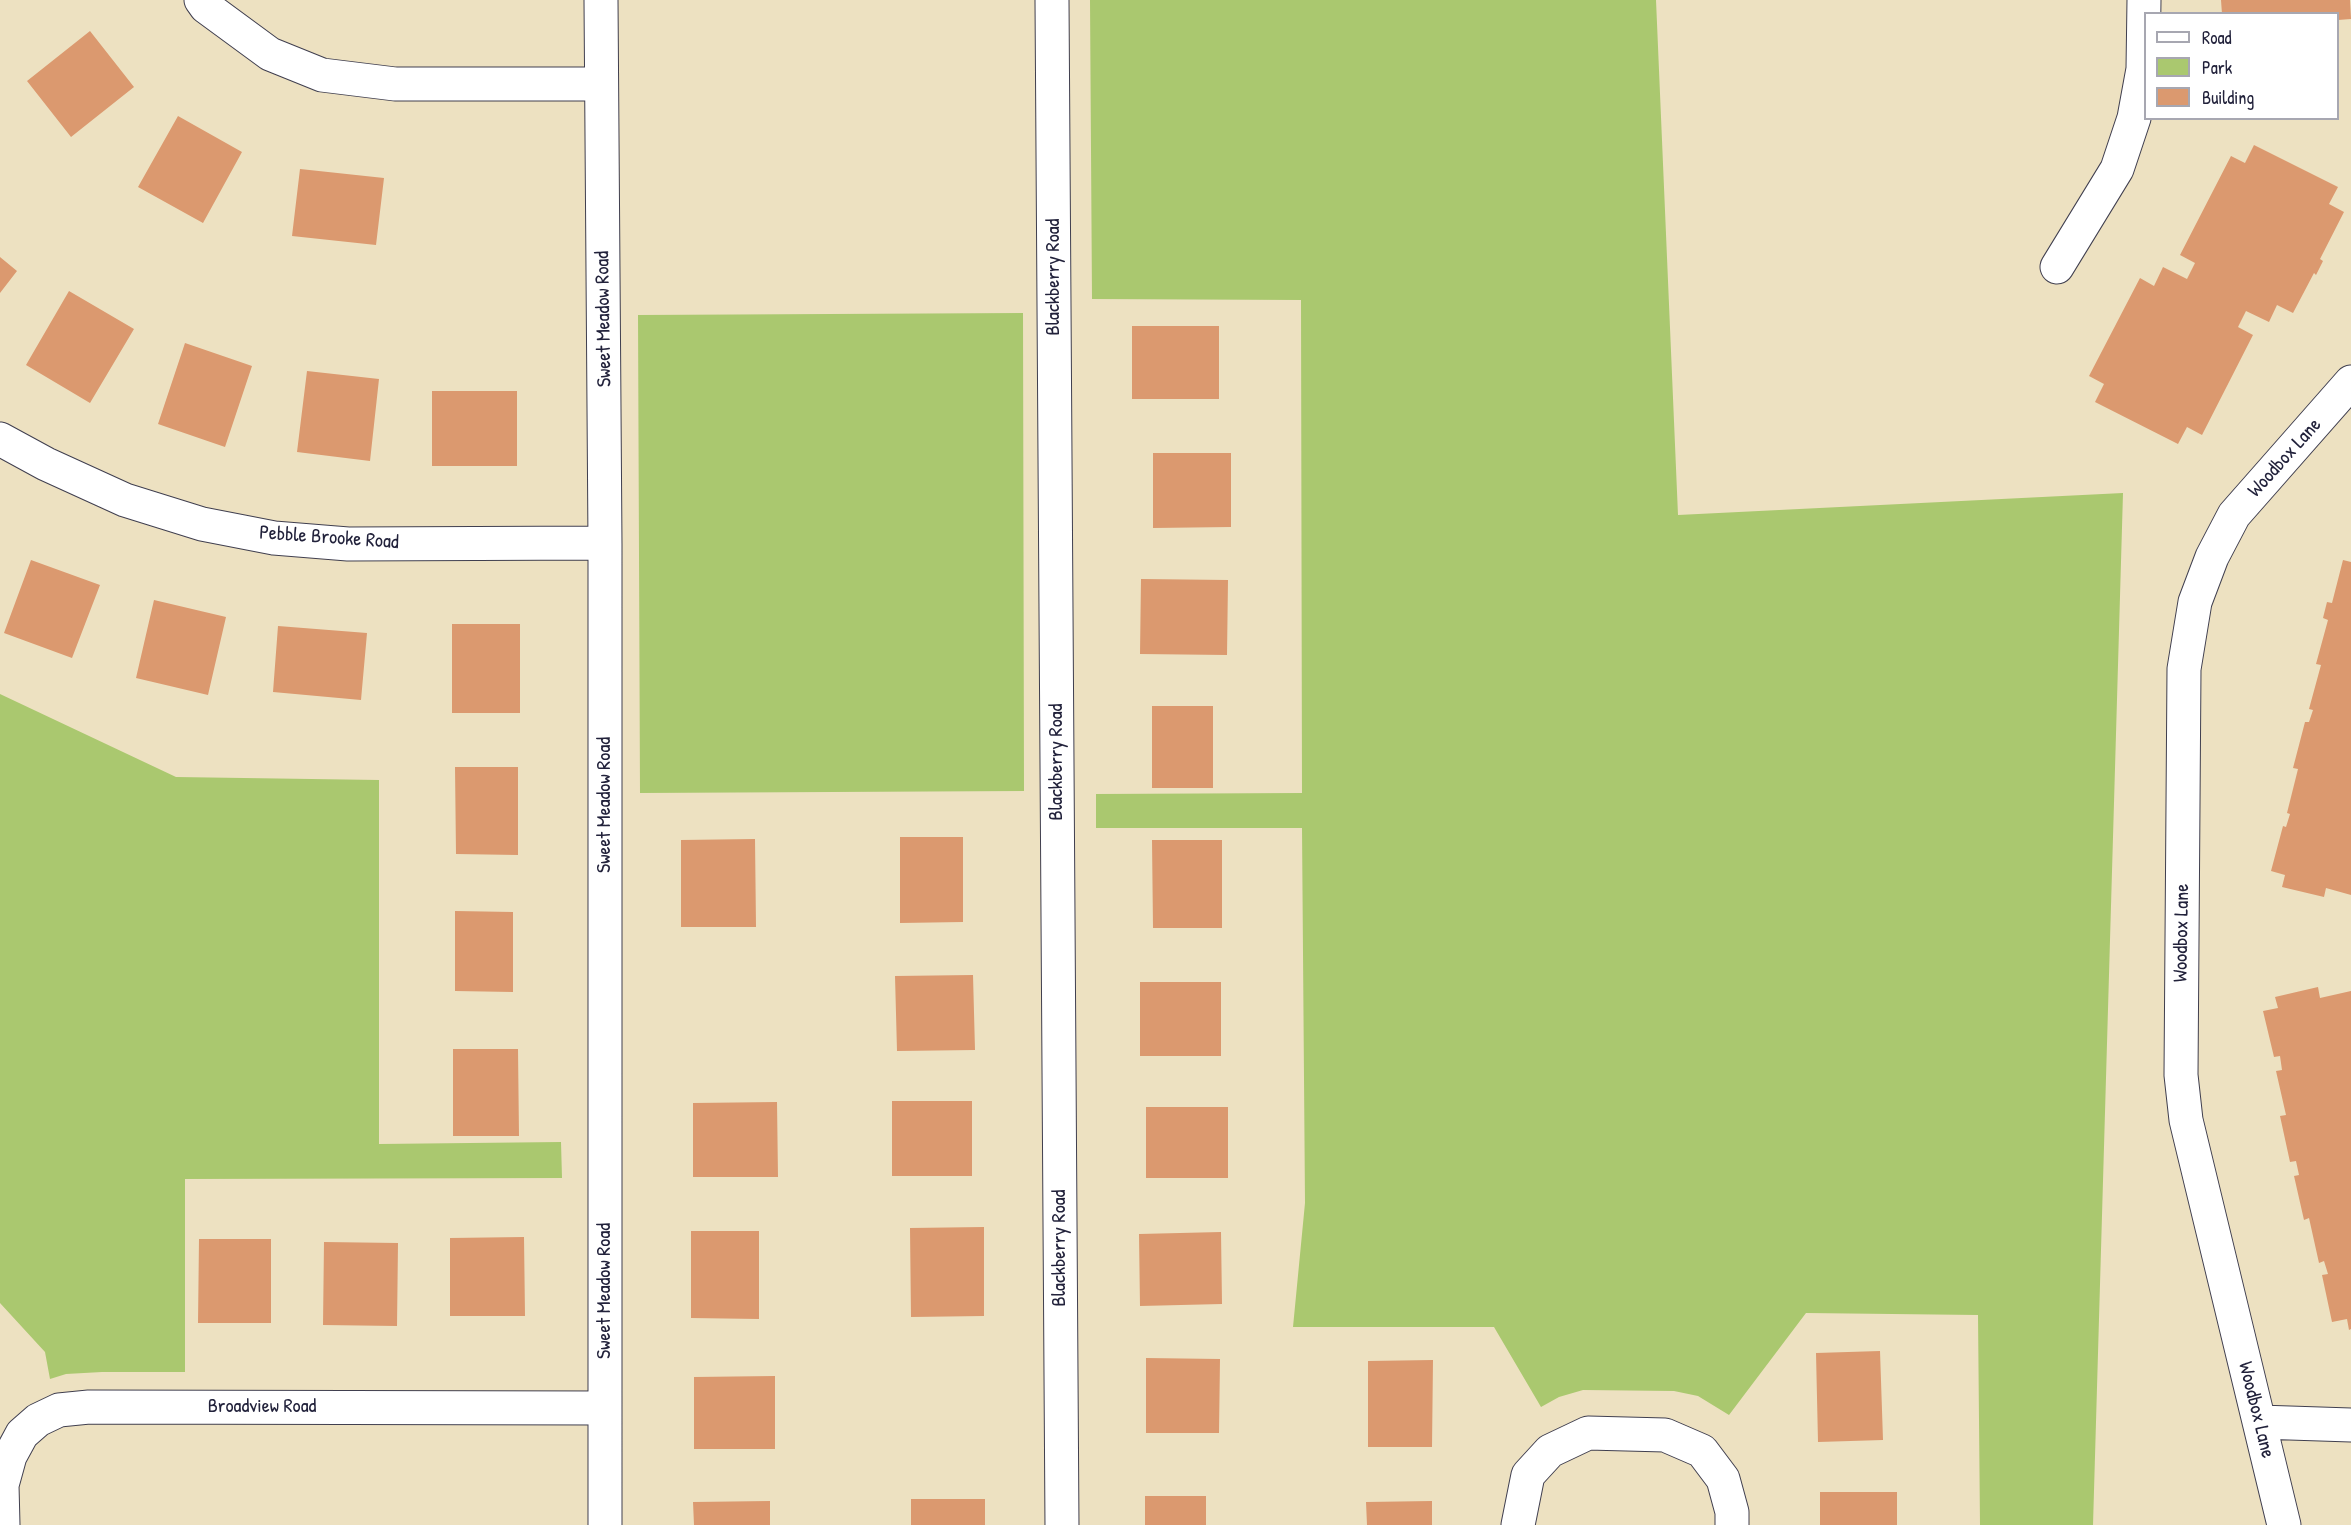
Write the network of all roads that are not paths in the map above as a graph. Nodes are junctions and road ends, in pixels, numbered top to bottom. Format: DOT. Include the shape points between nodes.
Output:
graph roads {
  1 [pos="201,0"];
  2 [pos="601,0"];
  3 [pos="1052,0"];
  4 [pos="2144,0"];
  5 [pos="600,84"];
  6 [pos="2057,267"];
  7 [pos="2350,387"];
  8 [pos="0,439"];
  9 [pos="605,543"];
  10 [pos="605,1408"];
  11 [pos="2259,1422"];
  12 [pos="2351,1425"];
  13 [pos="3,1525"];
  14 [pos="605,1525"];
  15 [pos="1062,1525"];
  16 [pos="1518,1525"];
  17 [pos="1732,1525"];
  18 [pos="2284,1525"];
  1 -- 5 [label="street" via="270,54 322,75 395,84"];
  2 -- 5 [label="street, Sweet Meadow Road"];
  3 -- 15 [label="street, Blackberry Road"];
  4 -- 6 [label="street" via="2143,69 2134,118 2117,169"];
  5 -- 9 [label="street, Sweet Meadow Road"];
  7 -- 11 [label="street, Woodbox Lane" via="2234,515 2195,602 2184,669 2181,1075 2186,1120"];
  8 -- 9 [label="street, Pebble Brooke Road" via="126,500 202,524 274,538 348,543"];
  9 -- 10 [label="street, Sweet Meadow Road"];
  10 -- 13 [label="street, Broadview Road" via="59,1410 38,1420 22,1434 9,1456 2,1485"];
  10 -- 14 [label="street, Sweet Meadow Road"];
  11 -- 12 [label="street"];
  11 -- 18 [label="street, Woodbox Lane"];
  16 -- 17 [label="street" via="1528,1475 1550,1451 1588,1433 1665,1435 1702,1451 1723,1479"];
}
